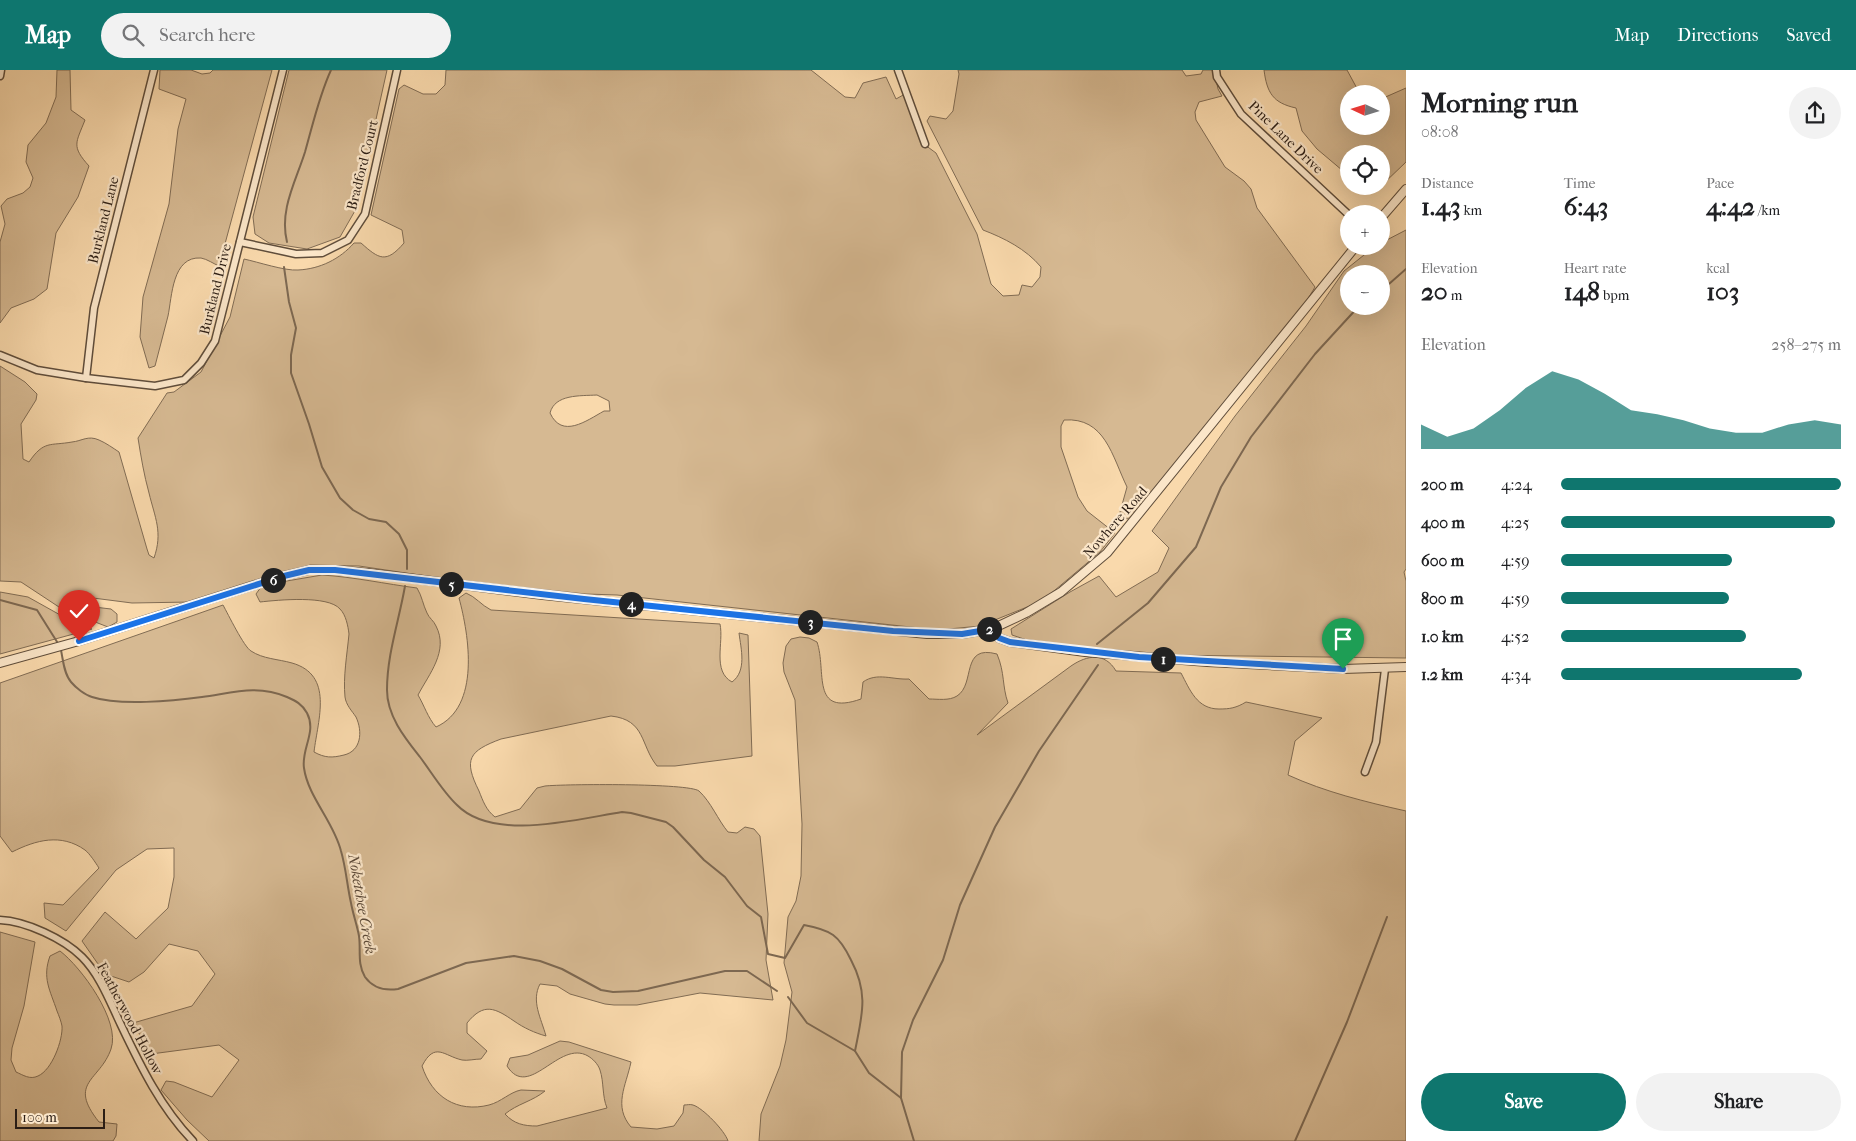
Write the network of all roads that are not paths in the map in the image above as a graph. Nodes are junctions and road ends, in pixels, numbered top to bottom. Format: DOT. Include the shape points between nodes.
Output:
graph roads {
  1 [pos="2,70"];
  2 [pos="154,70"];
  3 [pos="283,70"];
  4 [pos="397,70"];
  5 [pos="898,70"];
  6 [pos="1216,70"];
  7 [pos="0,76"];
  8 [pos="925,144"];
  9 [pos="1406,189"];
  10 [pos="1340,207"];
  11 [pos="1390,208"];
  12 [pos="240,242"];
  13 [pos="1349,255"];
  14 [pos="0,355"];
  15 [pos="86,378"];
  16 [pos="992,629"];
  17 [pos="0,663"];
  18 [pos="1406,667"];
  19 [pos="1385,669"];
  20 [pos="1364,772"];
  21 [pos="0,920"];
  22 [pos="193,1141"];
  1 -- 7 [label="street"];
  2 -- 15 [label="street, Burkland Lane" via="94,308"];
  3 -- 12 [label="street, Burkland Drive"];
  4 -- 12 [label="street, Bradford Court" via="365,214 348,240 322,253 296,254"];
  5 -- 8 [label="street"];
  6 -- 10 [label="street, Pine Lane Drive" via="1217,78 1241,114"];
  9 -- 11 [label="street"];
  12 -- 15 [label="street, Burkland Drive" via="215,342 184,380 155,386"];
  13 -- 16 [label="street, Nowhere Road" via="1107,553 1061,592"];
  14 -- 15 [label="street, Burkland Drive" via="37,370"];
  16 -- 17 [label="street, Nowhere Road" via="962,634 893,631 335,570 309,570"];
  16 -- 19 [label="street" via="999,638 1010,642 1094,653 1207,662"];
  18 -- 19 [label="street"];
  19 -- 20 [label="street" via="1376,742"];
  21 -- 22 [label="street, Featherwood Hollow" via="47,934 67,944 82,957 97,976 154,1089 173,1119"];
}
